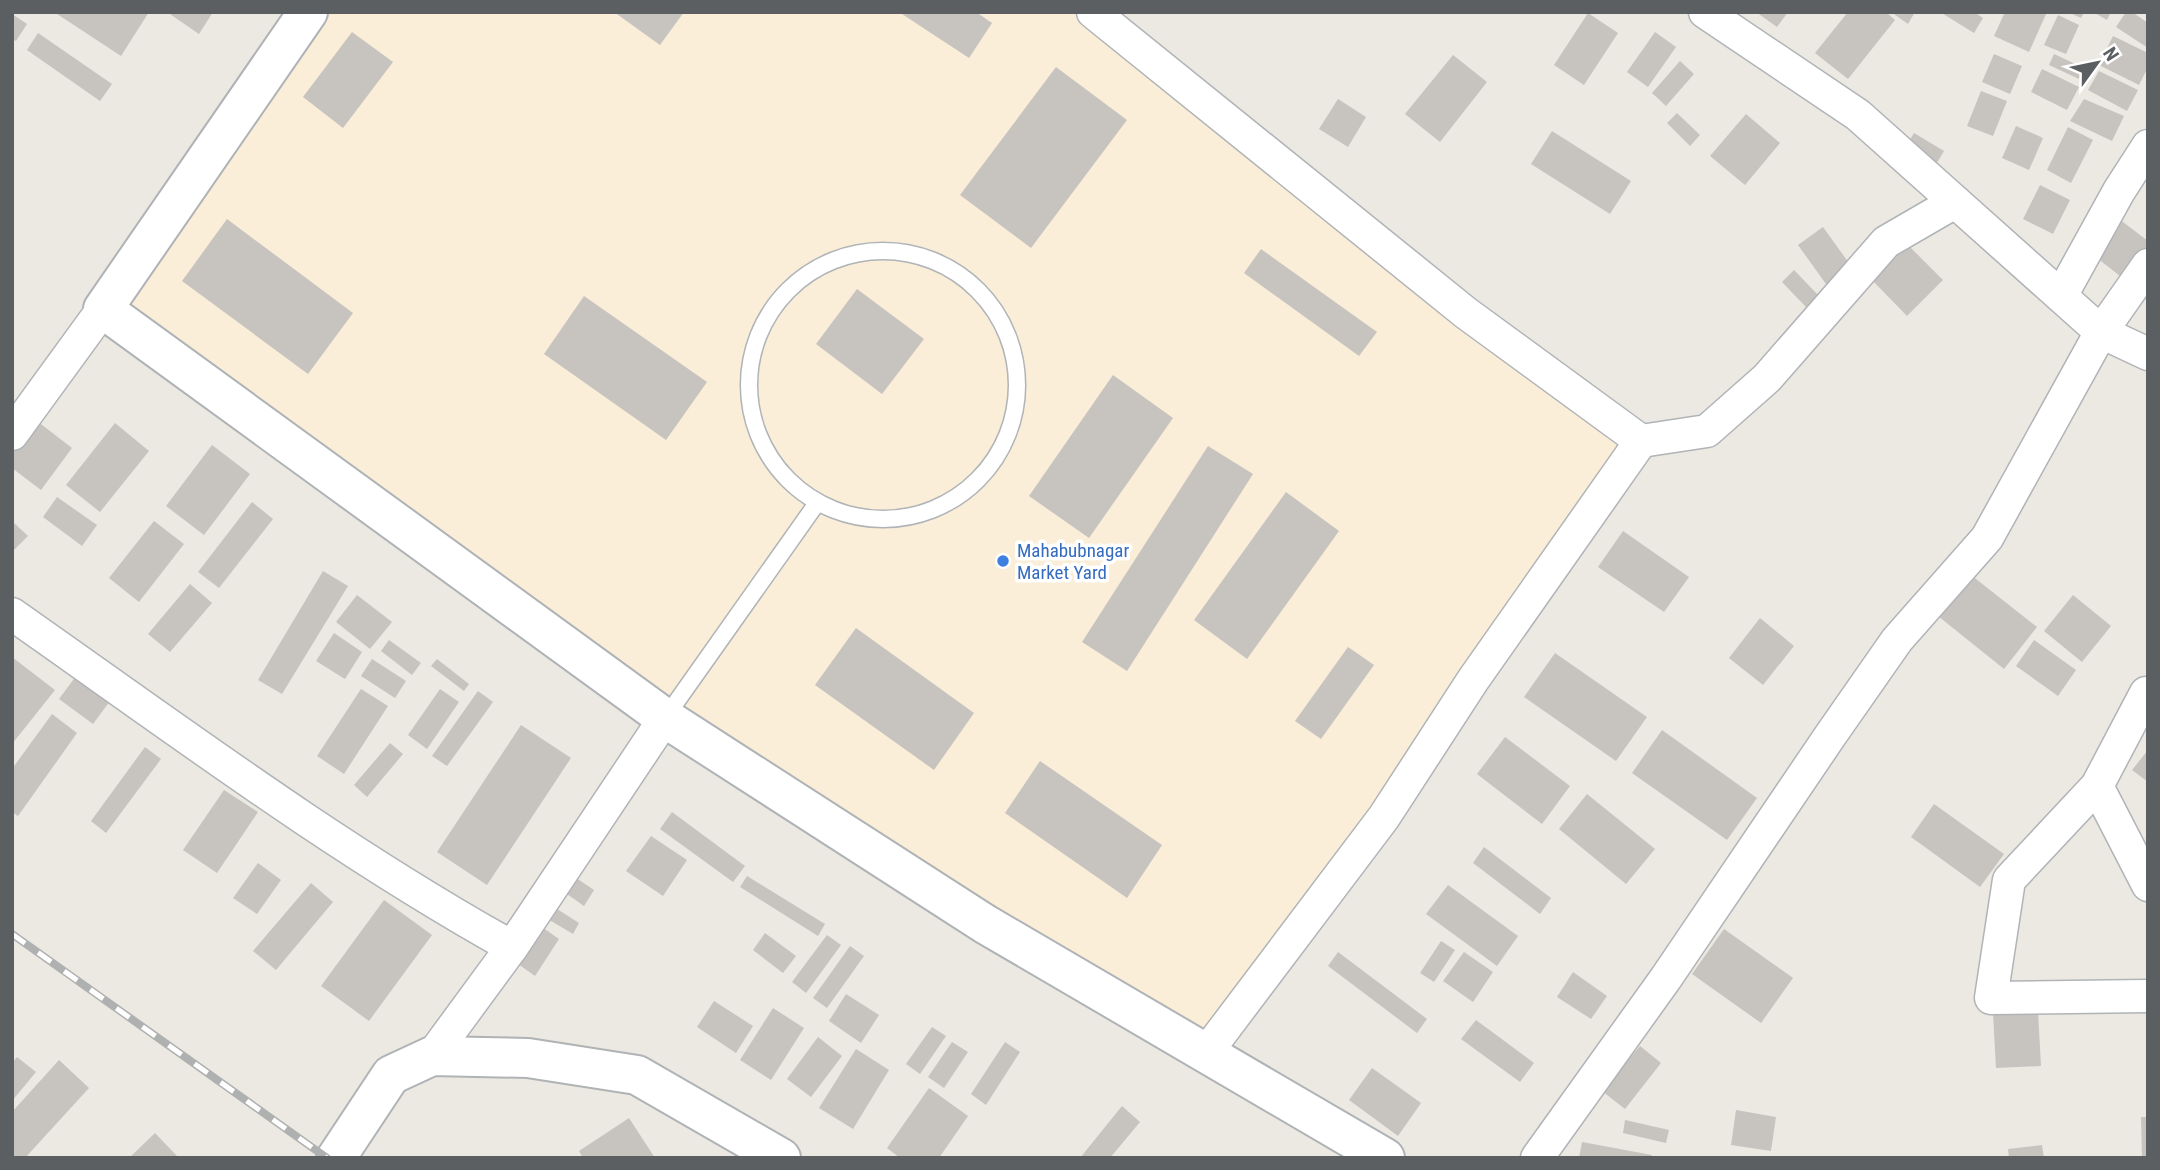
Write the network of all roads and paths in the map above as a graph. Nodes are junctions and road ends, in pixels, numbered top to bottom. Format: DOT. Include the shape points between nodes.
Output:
graph roads {
  1 [pos="308,12"];
  2 [pos="1705,12"];
  3 [pos="1094,13"];
  4 [pos="2148,146"];
  5 [pos="1955,202"];
  6 [pos="2148,265"];
  7 [pos="2061,296"];
  8 [pos="103,309"];
  9 [pos="2101,332"];
  10 [pos="2148,354"];
  11 [pos="12,434"];
  12 [pos="1641,441"];
  13 [pos="817,503"];
  14 [pos="12,614"];
  15 [pos="2146,694"];
  16 [pos="665,718"];
  17 [pos="2097,786"];
  18 [pos="2148,885"];
  19 [pos="512,947"];
  20 [pos="2148,996"];
  21 [pos="1206,1053"];
  22 [pos="432,1056"];
  23 [pos="336,1158"];
  24 [pos="781,1158"];
  25 [pos="1385,1158"];
  26 [pos="1538,1158"];
  1 -- 8 [label="street"];
  2 -- 5 [label="street" via="1858,115"];
  3 -- 12 [label="street" via="1466,313"];
  4 -- 7 [label="street"];
  5 -- 7 [label="street"];
  5 -- 12 [label="street" via="1886,242 1767,378 1707,431"];
  6 -- 9 [label="street"];
  7 -- 9 [label="street"];
  8 -- 11 [label="street"];
  8 -- 16 [label="street"];
  9 -- 10 [label="street"];
  9 -- 26 [label="street" via="1987,538 1897,640"];
  12 -- 21 [label="street" via="1473,680 1384,817"];
  13 -- 13 [label="lane" via="782,476 758,438 747,394 752,350 770,309 801,277 840,256 884,250 929,258 967,280 996,313 1015,355 1017,399 1006,442 981,479 946,506 903,520 859,519"];
  13 -- 16 [label="lane"];
  14 -- 19 [label="street" via="343,846"];
  15 -- 17 [label="street"];
  16 -- 19 [label="street"];
  16 -- 21 [label="street" via="985,924"];
  17 -- 18 [label="street"];
  17 -- 20 [label="street" via="2009,880 1991,998"];
  19 -- 22 [label="street"];
  21 -- 25 [label="street"];
  22 -- 23 [label="street" via="391,1075"];
  22 -- 24 [label="street" via="528,1058 637,1075"];
}
